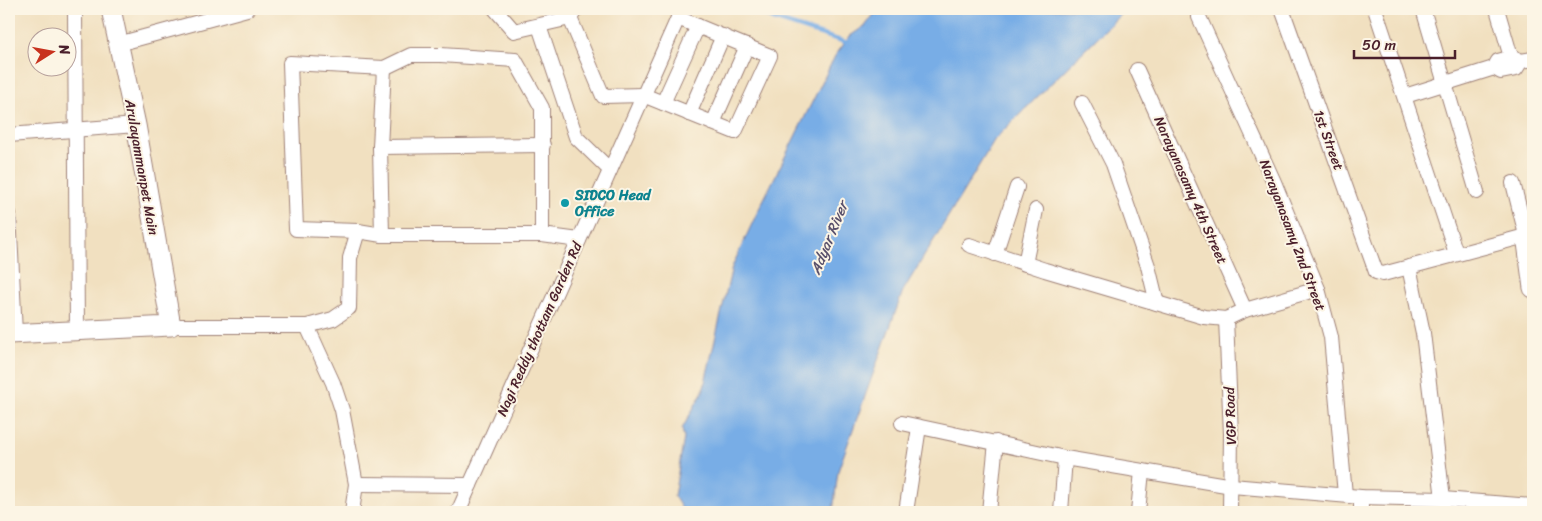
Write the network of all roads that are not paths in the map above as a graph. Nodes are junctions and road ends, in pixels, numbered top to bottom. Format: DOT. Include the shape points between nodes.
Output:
graph roads {
  1 [pos="74,9"];
  2 [pos="111,9"];
  3 [pos="248,9"];
  4 [pos="495,9"];
  5 [pos="1282,9"];
  6 [pos="1375,9"];
  7 [pos="1423,9"];
  8 [pos="1497,9"];
  9 [pos="680,13"];
  10 [pos="573,14"];
  11 [pos="1199,17"];
  12 [pos="538,26"];
  13 [pos="698,26"];
  14 [pos="723,36"];
  15 [pos="118,44"];
  16 [pos="747,46"];
  17 [pos="1522,59"];
  18 [pos="384,68"];
  19 [pos="1137,70"];
  20 [pos="1446,82"];
  21 [pos="643,95"];
  22 [pos="1405,96"];
  23 [pos="662,103"];
  24 [pos="1082,103"];
  25 [pos="689,114"];
  26 [pos="713,123"];
  27 [pos="136,125"];
  28 [pos="75,130"];
  29 [pos="9,135"];
  30 [pos="543,145"];
  31 [pos="380,147"];
  32 [pos="610,170"];
  33 [pos="1513,183"];
  34 [pos="1017,187"];
  35 [pos="1477,192"];
  36 [pos="1036,210"];
  37 [pos="9,213"];
  38 [pos="358,231"];
  39 [pos="1530,234"];
  40 [pos="382,235"];
  41 [pos="542,235"];
  42 [pos="579,240"];
  43 [pos="969,245"];
  44 [pos="1456,253"];
  45 [pos="995,254"];
  46 [pos="1025,264"];
  47 [pos="1409,267"];
  48 [pos="1533,288"];
  49 [pos="1318,289"];
  50 [pos="1157,303"];
  51 [pos="1245,310"];
  52 [pos="1226,319"];
  53 [pos="171,326"];
  54 [pos="307,326"];
  55 [pos="77,331"];
  56 [pos="12,334"];
  57 [pos="902,423"];
  58 [pos="919,427"];
  59 [pos="996,442"];
  60 [pos="1065,458"];
  61 [pos="1142,471"];
  62 [pos="356,484"];
  63 [pos="470,485"];
  64 [pos="1232,486"];
  65 [pos="1344,495"];
  66 [pos="1361,497"];
  67 [pos="1443,499"];
  68 [pos="1533,506"];
  69 [pos="1480,507"];
  70 [pos="352,512"];
  71 [pos="458,512"];
  72 [pos="906,512"];
  73 [pos="989,512"];
  74 [pos="1061,512"];
  75 [pos="1138,512"];
  76 [pos="1230,512"];
  77 [pos="1361,512"];
  1 -- 28 [label="street"];
  2 -- 15 [label="street, Arulayammanpet Main"];
  3 -- 15 [label="street"];
  4 -- 12 [label="street" via="514,31"];
  5 -- 47 [label="street, 1st Street" via="1376,272 1383,274"];
  6 -- 22 [label="street"];
  7 -- 20 [label="street"];
  8 -- 17 [label="street"];
  9 -- 13 [label="street"];
  9 -- 21 [label="street, Nagi Reddy thottam Garden Rd"];
  10 -- 12 [label="street"];
  10 -- 21 [label="street" via="603,96"];
  11 -- 49 [label="street, Narayanasamy 2nd Street" via="1274,182"];
  12 -- 32 [label="street" via="576,137"];
  13 -- 14 [label="street"];
  13 -- 23 [label="street"];
  14 -- 16 [label="street"];
  14 -- 25 [label="street"];
  15 -- 27 [label="street, Arulayammanpet Main"];
  16 -- 26 [label="street"];
  16 -- 26 [label="street" via="770,56 735,132"];
  17 -- 20 [label="street" via="1516,69 1501,72 1494,68"];
  18 -- 30 [label="street" via="411,55 515,60 542,108"];
  18 -- 31 [label="street"];
  18 -- 38 [label="street" via="290,63 296,229"];
  19 -- 51 [label="street, Narayanasamy 4th Street"];
  20 -- 22 [label="street"];
  20 -- 35 [label="street"];
  21 -- 23 [label="street"];
  21 -- 32 [label="street, Nagi Reddy thottam Garden Rd"];
  22 -- 44 [label="street"];
  23 -- 25 [label="street"];
  24 -- 50 [label="street" via="1113,164 1145,256"];
  25 -- 26 [label="street"];
  27 -- 28 [label="street"];
  27 -- 53 [label="street, Arulayammanpet Main"];
  28 -- 29 [label="street"];
  28 -- 55 [label="street"];
  30 -- 31 [label="street"];
  30 -- 41 [label="street"];
  31 -- 40 [label="street"];
  32 -- 42 [label="street, Nagi Reddy thottam Garden Rd"];
  33 -- 39 [label="street"];
  34 -- 45 [label="street"];
  36 -- 46 [label="street"];
  37 -- 56 [label="street"];
  38 -- 40 [label="street"];
  38 -- 54 [label="street" via="350,258 349,308 333,319"];
  39 -- 44 [label="street"];
  39 -- 48 [label="street"];
  40 -- 41 [label="street"];
  41 -- 42 [label="street"];
  42 -- 63 [label="street, Nagi Reddy thottam Garden Rd"];
  43 -- 45 [label="street"];
  44 -- 47 [label="street"];
  45 -- 46 [label="street"];
  46 -- 50 [label="street"];
  47 -- 67 [label="street" via="1424,342"];
  49 -- 51 [label="street"];
  49 -- 65 [label="street, Narayanasamy 2nd Street" via="1331,337"];
  50 -- 52 [label="street"];
  51 -- 52 [label="street"];
  52 -- 64 [label="street, VGP Road"];
  53 -- 54 [label="street"];
  53 -- 55 [label="street"];
  54 -- 62 [label="street" via="342,410"];
  55 -- 56 [label="street"];
  57 -- 58 [label="street"];
  58 -- 59 [label="street"];
  58 -- 72 [label="street"];
  59 -- 60 [label="street"];
  59 -- 73 [label="street"];
  60 -- 61 [label="street"];
  60 -- 74 [label="street"];
  61 -- 64 [label="street"];
  61 -- 75 [label="street"];
  62 -- 63 [label="street"];
  62 -- 70 [label="street"];
  63 -- 71 [label="street, Nagi Reddy thottam Garden Rd"];
  64 -- 65 [label="street"];
  64 -- 76 [label="street, VGP Road"];
  65 -- 66 [label="street"];
  66 -- 67 [label="street"];
  66 -- 77 [label="street"];
  67 -- 69 [label="street"];
  68 -- 69 [label="street"];
}
